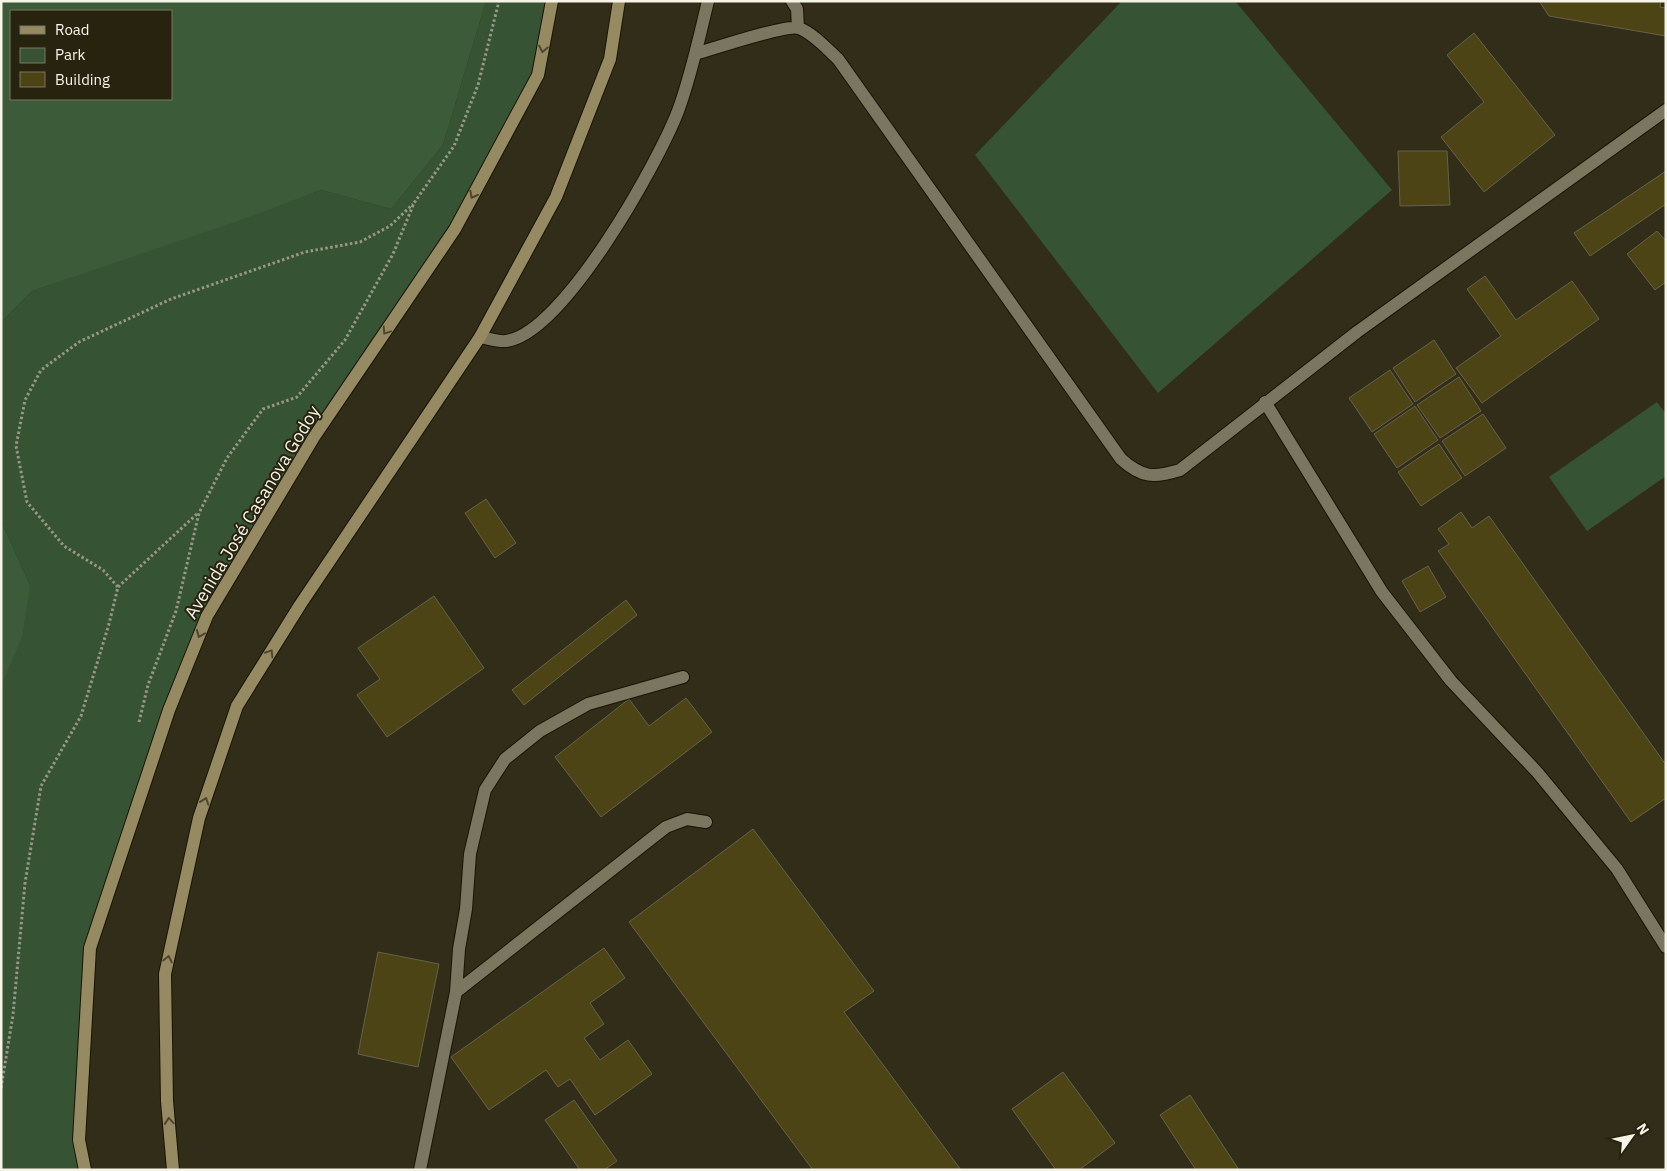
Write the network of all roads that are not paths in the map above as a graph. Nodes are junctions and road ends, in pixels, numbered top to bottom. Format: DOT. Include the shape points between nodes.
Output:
graph roads {
  1 [pos="552,1"];
  2 [pos="619,1"];
  3 [pos="708,1"];
  4 [pos="792,1"];
  5 [pos="798,28"];
  6 [pos="695,54"];
  7 [pos="1666,110"];
  8 [pos="480,337"];
  9 [pos="1265,402"];
  10 [pos="683,677"];
  11 [pos="706,822"];
  12 [pos="1666,947"];
  13 [pos="456,992"];
  14 [pos="85,1170"];
  15 [pos="173,1170"];
  16 [pos="420,1170"];
  1 -- 14 [label="street, Avenida José Casanova Godoy, one-way" via="538,75 455,229 314,437 207,616 169,710 90,948 78,1140"];
  2 -- 8 [label="street" via="610,59 556,197"];
  3 -- 6 [label="lane"];
  4 -- 5 [label="lane" via="797,9"];
  5 -- 6 [label="lane"];
  5 -- 9 [label="lane" via="843,66 1121,460 1131,468 1152,476 1180,470"];
  6 -- 8 [label="lane" via="677,112 645,182 563,300 533,329 506,341"];
  7 -- 9 [label="lane"];
  15 -- 8 [label="street, one-way" via="167,1101 165,974 199,818 237,706"];
  9 -- 12 [label="lane" via="1382,592 1451,681 1537,772 1617,870"];
  10 -- 13 [label="lane" via="588,704 540,731 505,759 486,790 475,829"];
  11 -- 13 [label="lane" via="686,819 666,827"];
  13 -- 16 [label="lane"];
}
